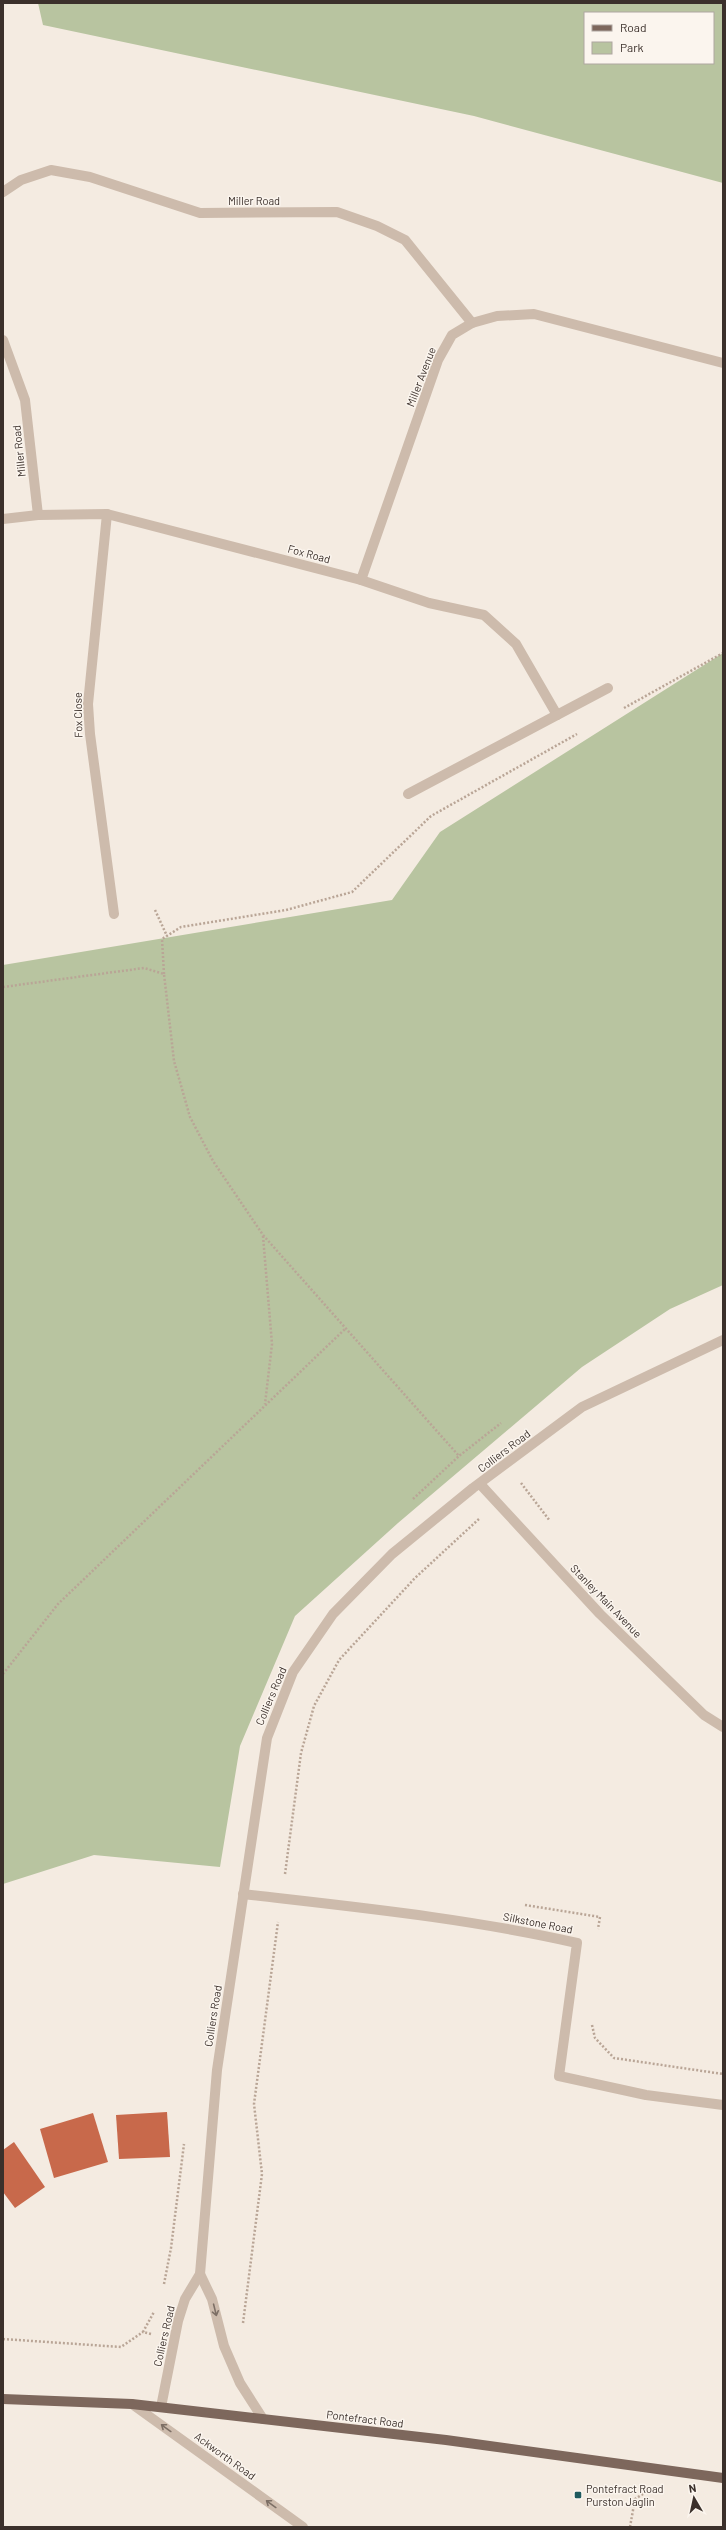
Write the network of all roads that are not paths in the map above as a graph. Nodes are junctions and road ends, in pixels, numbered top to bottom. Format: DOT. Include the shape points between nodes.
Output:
graph roads {
  1 [pos="3,192"];
  2 [pos="472,323"];
  3 [pos="3,340"];
  4 [pos="723,363"];
  5 [pos="107,514"];
  6 [pos="38,515"];
  7 [pos="3,519"];
  8 [pos="361,580"];
  9 [pos="608,688"];
  10 [pos="557,715"];
  11 [pos="408,794"];
  12 [pos="114,914"];
  13 [pos="723,1340"];
  14 [pos="480,1484"];
  15 [pos="723,1727"];
  16 [pos="243,1894"];
  17 [pos="723,2105"];
  18 [pos="200,2274"];
  19 [pos="3,2398"];
  20 [pos="132,2404"];
  21 [pos="161,2407"];
  22 [pos="263,2419"];
  23 [pos="723,2478"];
  24 [pos="303,2527"];
  1 -- 2 [label="street, Miller Road" via="21,180 51,170 90,177 200,213 337,212 377,226 405,240"];
  2 -- 4 [label="street, Miller Avenue" via="497,316 534,314"];
  2 -- 8 [label="street, Miller Avenue" via="452,335 438,360"];
  3 -- 6 [label="street, Miller Road" via="25,400"];
  5 -- 6 [label="street, Fox Road"];
  5 -- 8 [label="street, Fox Road"];
  5 -- 12 [label="street, Fox Close" via="88,704"];
  6 -- 7 [label="street, Fox Road"];
  8 -- 10 [label="street, Fox Road" via="429,603 484,615 516,644"];
  9 -- 10 [label="street"];
  10 -- 11 [label="street"];
  13 -- 14 [label="street, Colliers Road" via="582,1407"];
  14 -- 15 [label="street, Stanley Main Avenue" via="600,1614 704,1716"];
  14 -- 16 [label="street, Colliers Road" via="387,1560 333,1614 293,1672 267,1738"];
  16 -- 17 [label="street, Silkstone Road" via="389,1911 529,1932 577,1943 559,2076 646,2095"];
  16 -- 18 [label="street, Colliers Road" via="217,2070"];
  18 -- 21 [label="street, Colliers Road" via="185,2299 178,2321"];
  18 -- 22 [label="street, one-way" via="212,2299 224,2346 240,2384"];
  19 -- 20 [label="main road, Pontefract Road"];
  20 -- 21 [label="main road, Pontefract Road"];
  24 -- 20 [label="street, Ackworth Road, one-way"];
  21 -- 22 [label="main road, Pontefract Road"];
  22 -- 23 [label="main road, Pontefract Road"];
}
